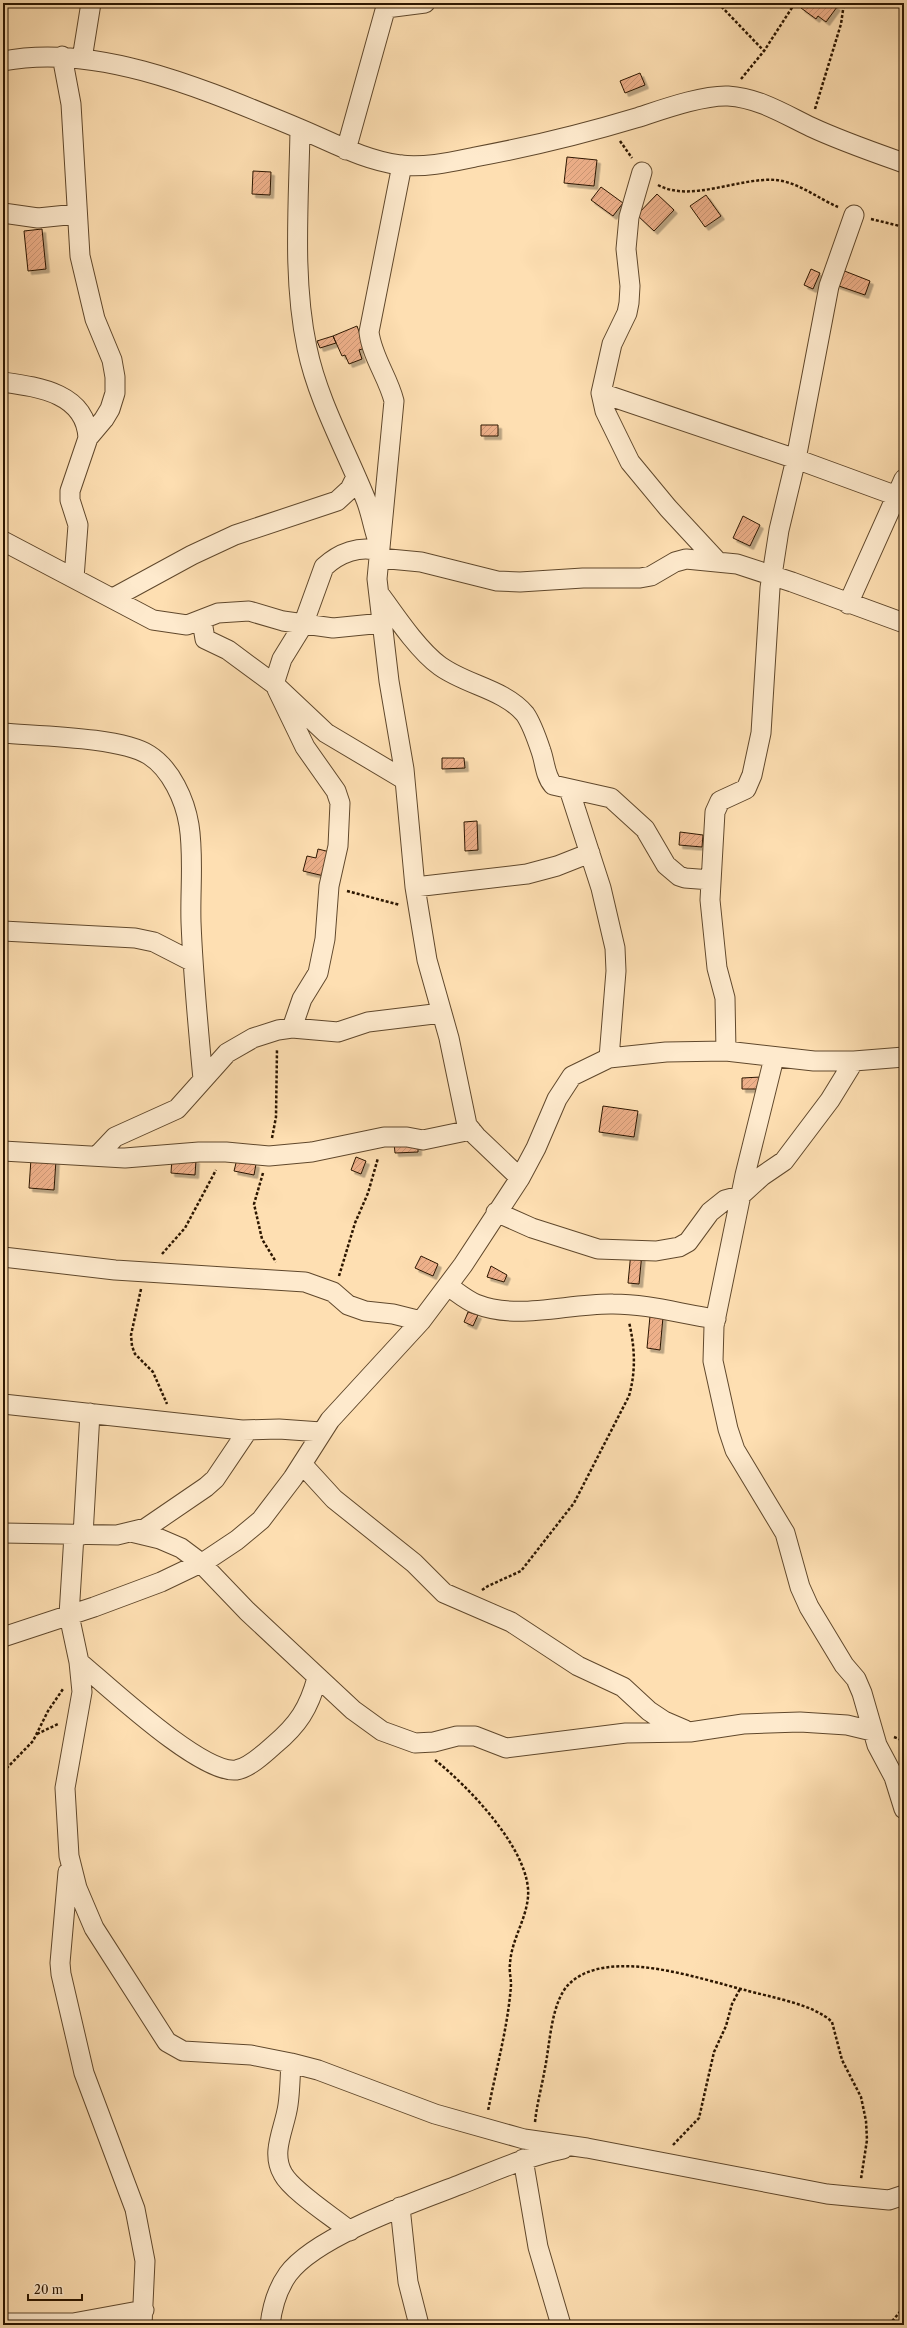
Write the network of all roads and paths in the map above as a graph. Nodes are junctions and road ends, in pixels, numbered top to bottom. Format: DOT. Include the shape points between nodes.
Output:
graph roads {
  1 [pos="91,3"];
  2 [pos="425,3"];
  3 [pos="718,3"];
  4 [pos="795,3"];
  5 [pos="844,3"];
  6 [pos="387,5"];
  7 [pos="764,51"];
  8 [pos="62,56"];
  9 [pos="82,59"];
  10 [pos="3,61"];
  11 [pos="726,96"];
  12 [pos="608,127"];
  13 [pos="811,127"];
  14 [pos="300,129"];
  15 [pos="346,150"];
  16 [pos="904,163"];
  17 [pos="402,165"];
  18 [pos="642,172"];
  19 [pos="3,213"];
  20 [pos="77,214"];
  21 [pos="854,215"];
  22 [pos="904,226"];
  23 [pos="3,382"];
  24 [pos="601,393"];
  25 [pos="88,438"];
  26 [pos="796,459"];
  27 [pos="356,477"];
  28 [pos="900,488"];
  29 [pos="3,541"];
  30 [pos="379,551"];
  31 [pos="718,562"];
  32 [pos="772,575"];
  33 [pos="74,578"];
  34 [pos="378,591"];
  35 [pos="113,598"];
  36 [pos="848,604"];
  37 [pos="202,621"];
  38 [pos="383,623"];
  39 [pos="904,623"];
  40 [pos="303,625"];
  41 [pos="276,687"];
  42 [pos="3,733"];
  43 [pos="405,780"];
  44 [pos="569,789"];
  45 [pos="590,853"];
  46 [pos="711,880"];
  47 [pos="329,886"];
  48 [pos="415,887"];
  49 [pos="420,910"];
  50 [pos="3,931"];
  51 [pos="193,962"];
  52 [pos="442,1013"];
  53 [pos="285,1029"];
  54 [pos="726,1051"];
  55 [pos="904,1057"];
  56 [pos="609,1058"];
  57 [pos="774,1058"];
  58 [pos="854,1061"];
  59 [pos="203,1079"];
  60 [pos="471,1130"];
  61 [pos="384,1137"];
  62 [pos="3,1151"];
  63 [pos="226,1152"];
  64 [pos="98,1155"];
  65 [pos="269,1156"];
  66 [pos="520,1178"];
  67 [pos="740,1196"];
  68 [pos="496,1212"];
  69 [pos="3,1257"];
  70 [pos="141,1272"];
  71 [pos="284,1279"];
  72 [pos="448,1286"];
  73 [pos="336,1294"];
  74 [pos="625,1304"];
  75 [pos="716,1319"];
  76 [pos="421,1321"];
  77 [pos="3,1404"];
  78 [pos="90,1412"];
  79 [pos="173,1423"];
  80 [pos="248,1430"];
  81 [pos="321,1432"];
  82 [pos="302,1464"];
  83 [pos="131,1532"];
  84 [pos="3,1534"];
  85 [pos="78,1535"];
  86 [pos="200,1563"];
  87 [pos="466,1604"];
  88 [pos="69,1615"];
  89 [pos="3,1637"];
  90 [pos="80,1668"];
  91 [pos="317,1678"];
  92 [pos="872,1731"];
  93 [pos="690,1732"];
  94 [pos="415,1743"];
  95 [pos="3,1772"];
  96 [pos="904,1809"];
  97 [pos="69,1856"];
  98 [pos="740,1989"];
  99 [pos="291,2063"];
  100 [pos="484,2129"];
  101 [pos="531,2140"];
  102 [pos="576,2146"];
  103 [pos="523,2158"];
  104 [pos="659,2161"];
  105 [pos="904,2195"];
  106 [pos="858,2197"];
  107 [pos="400,2207"];
  108 [pos="350,2231"];
  109 [pos="904,2307"];
  110 [pos="143,2317"];
  111 [pos="3,2323"];
  112 [pos="270,2325"];
  113 [pos="419,2325"];
  114 [pos="561,2325"];
  115 [pos="889,2325"];
  1 -- 9 [label="street"];
  2 -- 6 [label="street"];
  3 -- 7 [label="path"];
  4 -- 7 [label="path"];
  5 -- 13 [label="path" via="841,24"];
  6 -- 15 [label="street"];
  7 -- 11 [label="path"];
  8 -- 9 [label="street"];
  8 -- 10 [label="street" via="29,56"];
  8 -- 20 [label="street" via="71,104"];
  9 -- 14 [label="street" via="140,70 185,84"];
  11 -- 12 [label="street" via="687,103"];
  11 -- 13 [label="street" via="756,101 780,109"];
  12 -- 17 [label="street" via="512,150 443,163"];
  12 -- 18 [label="path"];
  13 -- 16 [label="street"];
  14 -- 15 [label="street"];
  14 -- 27 [label="street" via="299,266 302,318 307,348 320,393"];
  15 -- 17 [label="street"];
  17 -- 30 [label="street" via="369,332 370,346 391,389 394,401"];
  18 -- 21 [label="path" via="670,191 684,192 776,180 804,190"];
  18 -- 24 [label="street" via="629,217 626,242 629,303 612,344"];
  19 -- 20 [label="street" via="38,218"];
  20 -- 25 [label="street" via="80,256 95,319 112,360 115,377 115,393 110,408"];
  21 -- 22 [label="path"];
  21 -- 26 [label="street" via="829,286"];
  23 -- 25 [label="street" via="62,395 76,406 87,429"];
  24 -- 26 [label="street"];
  24 -- 31 [label="street" via="605,411 630,462"];
  25 -- 33 [label="street" via="70,491 70,500 78,524"];
  26 -- 28 [label="street"];
  26 -- 32 [label="street" via="779,530"];
  27 -- 30 [label="street" via="366,502"];
  27 -- 35 [label="street" via="350,489 337,501 235,535"];
  28 -- 36 [label="street"];
  29 -- 33 [label="street"];
  30 -- 31 [label="street" via="497,581 520,582 640,578 651,576 675,562 686,559"];
  30 -- 34 [label="street" via="376,579"];
  30 -- 40 [label="street" via="356,549 330,561 324,567"];
  31 -- 32 [label="street" via="750,567"];
  32 -- 36 [label="street"];
  32 -- 46 [label="street" via="764,697 756,757 746,789 725,798 717,805"];
  33 -- 35 [label="street"];
  34 -- 38 [label="street"];
  34 -- 44 [label="street" via="397,620 439,666 508,700 524,714 542,751 550,782"];
  35 -- 37 [label="street" via="153,620 187,625"];
  36 -- 39 [label="street"];
  37 -- 40 [label="street" via="218,613 248,611"];
  37 -- 41 [label="street" via="205,639 228,650"];
  38 -- 40 [label="street" via="333,628"];
  38 -- 43 [label="street" via="389,681"];
  40 -- 41 [label="street" via="282,659"];
  41 -- 43 [label="street" via="326,733"];
  41 -- 47 [label="street" via="305,747 339,797 338,846"];
  42 -- 51 [label="street" via="62,737 121,746 149,755 164,768 183,801 189,825"];
  43 -- 48 [label="street"];
  44 -- 45 [label="street"];
  44 -- 46 [label="street" via="611,798 645,829 660,858 670,869 685,878"];
  45 -- 48 [label="street" via="527,874"];
  45 -- 56 [label="street" via="601,888 616,957"];
  46 -- 54 [label="street" via="712,926 717,968 725,998"];
  47 -- 49 [label="path"];
  47 -- 53 [label="street" via="325,939 318,973"];
  48 -- 49 [label="street"];
  49 -- 52 [label="street" via="427,960"];
  50 -- 51 [label="street" via="135,938 154,942"];
  51 -- 59 [label="street"];
  52 -- 53 [label="street" via="368,1022 338,1032"];
  52 -- 60 [label="street" via="465,1118"];
  53 -- 59 [label="street" via="253,1038 227,1053"];
  53 -- 65 [label="path" via="276,1117"];
  54 -- 56 [label="street" via="666,1052"];
  54 -- 57 [label="street"];
  55 -- 58 [label="street"];
  56 -- 66 [label="street" via="572,1076 557,1099"];
  57 -- 58 [label="street"];
  57 -- 67 [label="street"];
  58 -- 67 [label="street" via="830,1100 784,1161"];
  59 -- 64 [label="street" via="177,1109 115,1137"];
  60 -- 61 [label="street" via="423,1140"];
  60 -- 66 [label="street"];
  61 -- 65 [label="street" via="312,1152"];
  61 -- 73 [label="path" via="368,1193 339,1274"];
  62 -- 64 [label="street"];
  63 -- 64 [label="street" via="125,1158"];
  63 -- 65 [label="street"];
  63 -- 70 [label="path" via="185,1228 170,1246"];
  65 -- 71 [label="path" via="254,1204 262,1239"];
  66 -- 68 [label="street"];
  67 -- 68 [label="street" via="725,1200 710,1212 688,1242 679,1247 656,1251 598,1249 532,1228"];
  67 -- 75 [label="street"];
  68 -- 72 [label="street"];
  69 -- 70 [label="street"];
  70 -- 71 [label="street"];
  70 -- 79 [label="path" via="141,1297 131,1334 132,1346 135,1354 158,1380 165,1398 167,1413"];
  71 -- 73 [label="street" via="318,1285"];
  72 -- 74 [label="street" via="475,1304 496,1310 546,1310"];
  72 -- 76 [label="street"];
  73 -- 76 [label="street" via="348,1305"];
  74 -- 75 [label="street"];
  74 -- 87 [label="path" via="635,1357 633,1382 624,1408 574,1503 521,1571 488,1586"];
  75 -- 92 [label="street" via="713,1361 721,1402 735,1450 785,1533 804,1596 840,1659 856,1679"];
  76 -- 81 [label="street"];
  77 -- 78 [label="street"];
  78 -- 79 [label="street"];
  78 -- 85 [label="street"];
  79 -- 80 [label="street"];
  80 -- 81 [label="street"];
  80 -- 83 [label="street" via="206,1488 146,1528"];
  81 -- 82 [label="street"];
  82 -- 86 [label="street" via="261,1520"];
  82 -- 87 [label="street" via="334,1499 409,1559 438,1589"];
  83 -- 85 [label="street" via="117,1535"];
  83 -- 86 [label="street" via="160,1539 181,1548"];
  84 -- 85 [label="street"];
  85 -- 88 [label="street"];
  86 -- 88 [label="street" via="161,1582"];
  86 -- 91 [label="street"];
  87 -- 93 [label="street" via="511,1622 578,1666 623,1687 664,1721"];
  88 -- 89 [label="street"];
  88 -- 90 [label="street"];
  90 -- 91 [label="street" via="168,1737 206,1761 235,1770 246,1766 287,1734 302,1717"];
  90 -- 95 [label="path" via="60,1691 33,1741"];
  90 -- 97 [label="street" via="82,1697 65,1788"];
  91 -- 94 [label="street" via="353,1710 382,1731"];
  92 -- 93 [label="street" via="847,1725 800,1722 743,1724"];
  92 -- 96 [label="street" via="894,1777"];
  93 -- 94 [label="street" via="626,1733 506,1748 475,1736 457,1736 434,1742"];
  94 -- 100 [label="path" via="452,1774 502,1830 529,1884 522,1922 510,1963 508,2007"];
  97 -- 99 [label="street" via="77,1888 94,1928 167,2042 183,2051 251,2055"];
  97 -- 110 [label="street" via="61,1974 84,2072 135,2209 146,2261"];
  98 -- 101 [label="path" via="678,1972 632,1967 598,1970 578,1978 561,1994 549,2040 546,2068"];
  98 -- 104 [label="path" via="714,2052 699,2118"];
  98 -- 106 [label="path" via="806,2008 832,2022 842,2060 861,2097 866,2121 867,2140"];
  99 -- 100 [label="street" via="318,2070 435,2114"];
  99 -- 108 [label="street" via="288,2106 278,2160 283,2174 294,2186"];
  100 -- 101 [label="street"];
  101 -- 102 [label="street"];
  102 -- 103 [label="street"];
  102 -- 104 [label="street"];
  103 -- 107 [label="street"];
  103 -- 114 [label="street" via="538,2247"];
  104 -- 106 [label="street" via="827,2194"];
  105 -- 106 [label="street" via="890,2200"];
  107 -- 108 [label="street"];
  107 -- 113 [label="street" via="408,2282"];
  108 -- 112 [label="street" via="317,2250 288,2274 277,2297"];
  109 -- 115 [label="path"];
  110 -- 111 [label="street" via="73,2323"];
}
